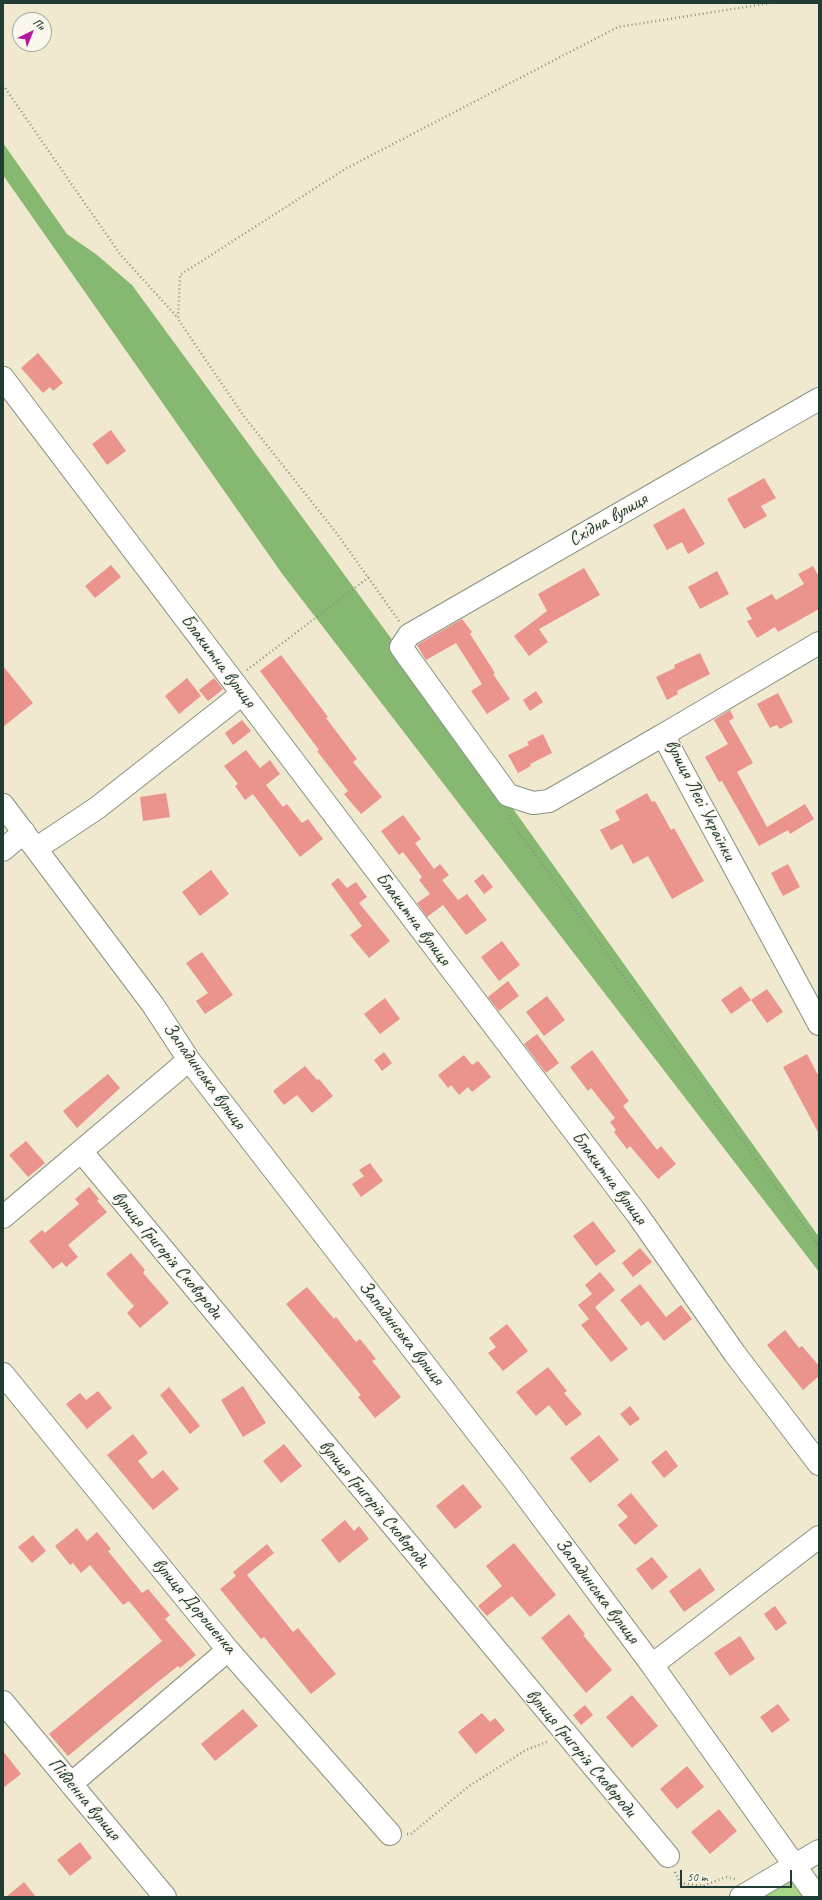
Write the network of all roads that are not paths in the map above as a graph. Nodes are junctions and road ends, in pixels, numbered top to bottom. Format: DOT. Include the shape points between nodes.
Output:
graph roads {
  1 [pos="3,378"];
  2 [pos="819,399"];
  3 [pos="819,644"];
  4 [pos="238,687"];
  5 [pos="663,735"];
  6 [pos="3,805"];
  7 [pos="31,840"];
  8 [pos="3,850"];
  9 [pos="819,1024"];
  10 [pos="189,1060"];
  11 [pos="81,1151"];
  12 [pos="3,1217"];
  13 [pos="3,1374"];
  14 [pos="819,1464"];
  15 [pos="819,1538"];
  16 [pos="228,1650"];
  17 [pos="652,1665"];
  18 [pos="3,1702"];
  19 [pos="71,1784"];
  20 [pos="390,1834"];
  21 [pos="819,1851"];
  22 [pos="668,1856"];
  23 [pos="794,1865"];
  24 [pos="165,1897"];
  25 [pos="741,1897"];
  26 [pos="817,1897"];
  1 -- 4 [label="street, Блакитна вулиця"];
  2 -- 5 [label="street, Східна вулиця" via="405,641 508,795 533,803 549,801"];
  3 -- 5 [label="street, вулиця Лесі Українки"];
  4 -- 7 [label="street" via="97,808"];
  4 -- 14 [label="street, Блакитна вулиця" via="637,1214 735,1354"];
  5 -- 9 [label="street, вулиця Лесі Українки"];
  6 -- 7 [label="street, Западинська вулиця"];
  7 -- 8 [label="street"];
  7 -- 10 [label="street, Западинська вулиця" via="153,1005"];
  10 -- 11 [label="street"];
  10 -- 17 [label="street, Западинська вулиця" via="514,1480"];
  11 -- 12 [label="street"];
  11 -- 22 [label="street, вулиця Григорія Сковороди"];
  13 -- 16 [label="street, вулиця Дорошенка"];
  15 -- 17 [label="street"];
  16 -- 19 [label="street"];
  16 -- 20 [label="street, вулиця Дорошенка"];
  17 -- 23 [label="street, Западинська вулиця"];
  18 -- 19 [label="street, Південна вулиця"];
  19 -- 24 [label="street, Південна вулиця"];
  21 -- 23 [label="street"];
  23 -- 25 [label="street"];
  23 -- 26 [label="street, Западинська вулиця"];
}
